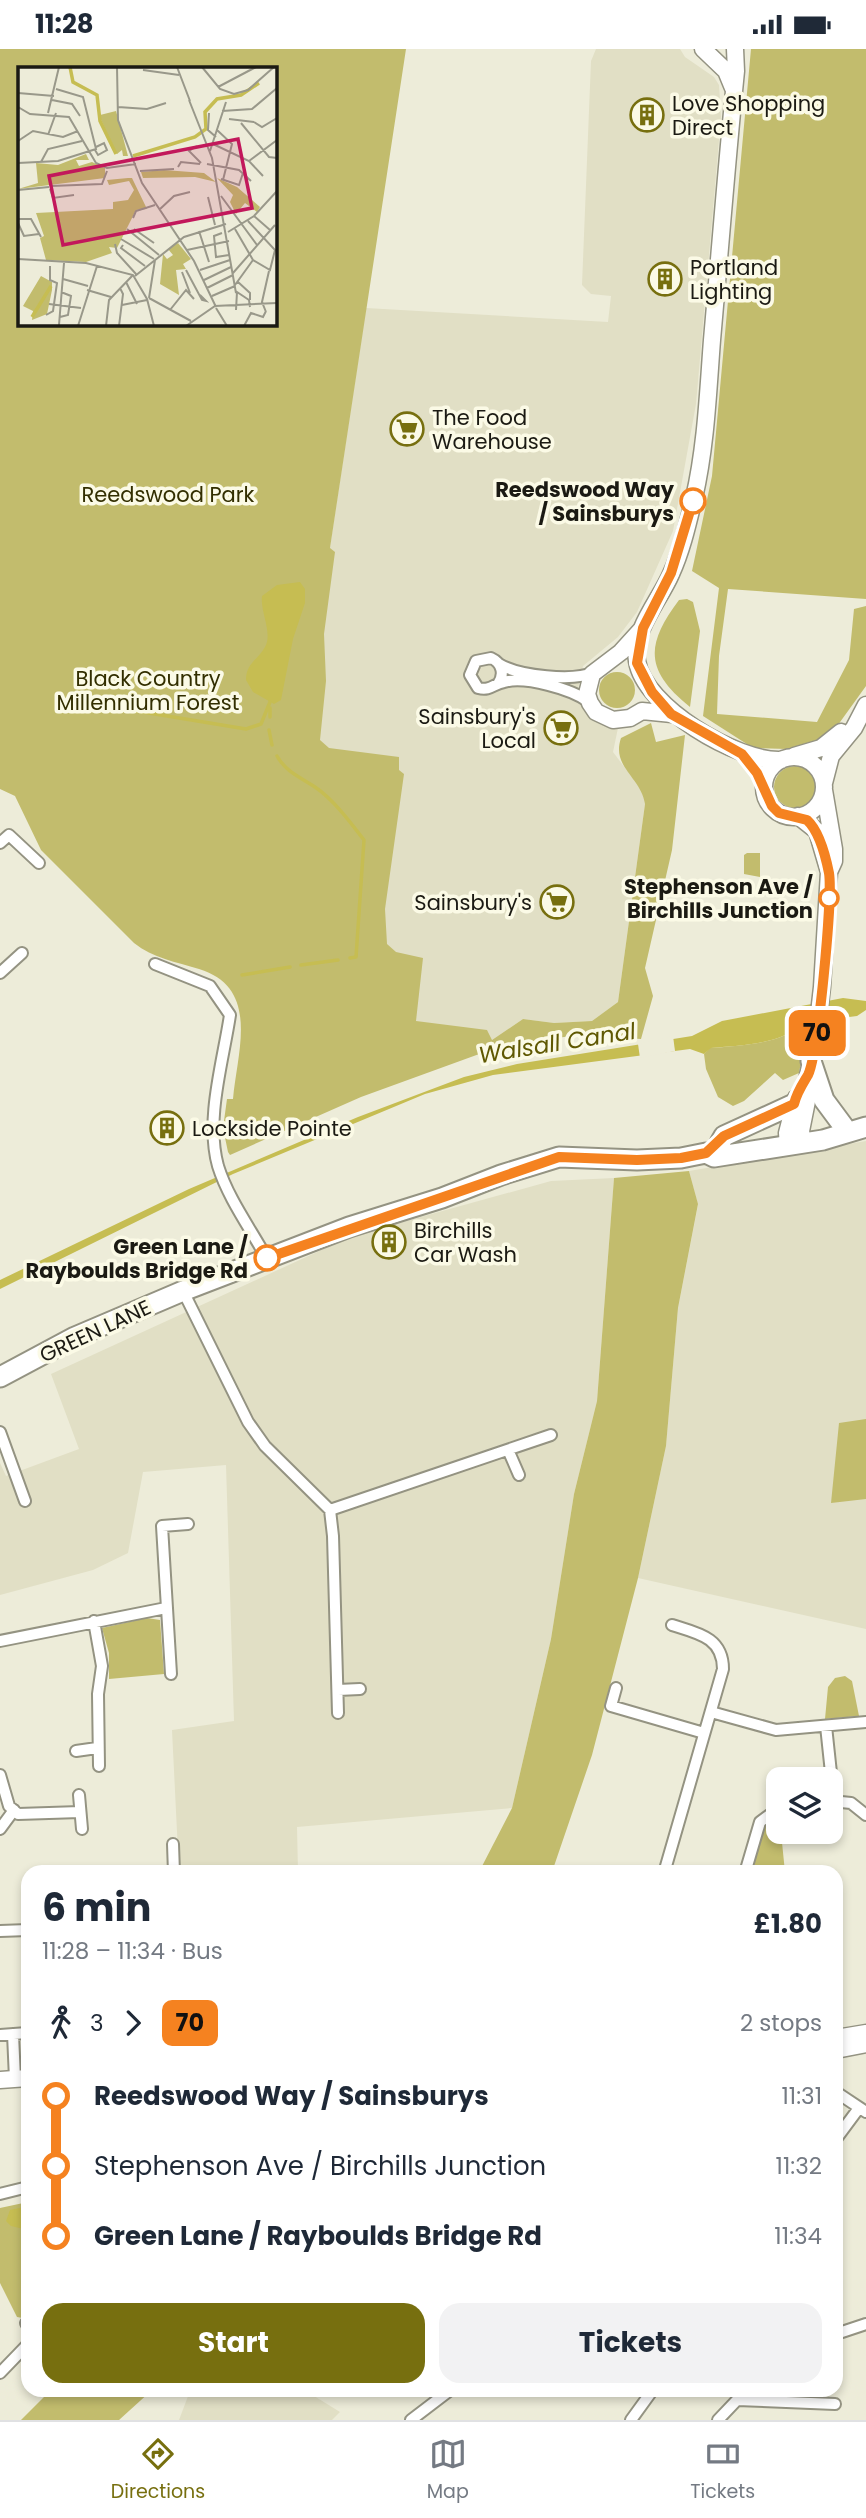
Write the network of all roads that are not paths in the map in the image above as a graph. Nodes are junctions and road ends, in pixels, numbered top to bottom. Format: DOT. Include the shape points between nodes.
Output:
graph roads {
  1 [pos="734,49"];
  2 [pos="707,52"];
  3 [pos="734,91"];
  4 [pos="643,628"];
  5 [pos="608,662"];
  6 [pos="499,664"];
  7 [pos="594,672"];
  8 [pos="644,679"];
  9 [pos="498,684"];
  10 [pos="590,703"];
  11 [pos="862,711"];
  12 [pos="633,716"];
  13 [pos="676,716"];
  14 [pos="736,750"];
  15 [pos="785,759"];
  16 [pos="824,786"];
  17 [pos="764,788"];
  18 [pos="798,816"];
  19 [pos="0,843"];
  20 [pos="39,863"];
  21 [pos="829,872"];
  22 [pos="22,953"];
  23 [pos="155,964"];
  24 [pos="0,974"];
  25 [pos="809,1068"];
  26 [pos="794,1104"];
  27 [pos="855,1128"];
  28 [pos="795,1139"];
  29 [pos="713,1148"];
  30 [pos="267,1258"];
  31 [pos="183,1291"];
  32 [pos="0,1377"];
  33 [pos="0,1432"];
  34 [pos="551,1435"];
  35 [pos="509,1452"];
  36 [pos="519,1475"];
  37 [pos="25,1501"];
  38 [pos="330,1510"];
  39 [pos="188,1524"];
  40 [pos="166,1608"];
  41 [pos="94,1621"];
  42 [pos="672,1625"];
  43 [pos="0,1641"];
  44 [pos="171,1674"];
  45 [pos="616,1688"];
  46 [pos="360,1689"];
  47 [pos="338,1690"];
  48 [pos="711,1711"];
  49 [pos="338,1713"];
  50 [pos="866,1722"];
  51 [pos="826,1726"];
  52 [pos="704,1733"];
  53 [pos="97,1748"];
  54 [pos="76,1751"];
  55 [pos="99,1766"];
  56 [pos="830,1767"];
  57 [pos="0,1775"];
  58 [pos="79,1795"];
  59 [pos="843,1802"];
  60 [pos="14,1810"];
  61 [pos="80,1812"];
  62 [pos="866,1815"];
  63 [pos="766,1818"];
  64 [pos="0,1829"];
  65 [pos="82,1829"];
  66 [pos="173,1844"];
  67 [pos="174,1865"];
  68 [pos="666,1865"];
  69 [pos="747,1865"];
  70 [pos="21,1930"];
  71 [pos="0,1931"];
  72 [pos="21,2033"];
  73 [pos="866,2033"];
  74 [pos="13,2034"];
  75 [pos="0,2035"];
  76 [pos="843,2037"];
  77 [pos="866,2045"];
  78 [pos="843,2049"];
  79 [pos="14,2079"];
  80 [pos="843,2097"];
  81 [pos="863,2110"];
  82 [pos="843,2131"];
  83 [pos="21,2189"];
  84 [pos="0,2194"];
  85 [pos="866,2324"];
  86 [pos="843,2332"];
  87 [pos="21,2351"];
  88 [pos="0,2373"];
  89 [pos="441,2397"];
  90 [pos="648,2397"];
  91 [pos="736,2397"];
  92 [pos="760,2397"];
  93 [pos="835,2404"];
  94 [pos="411,2420"];
  95 [pos="631,2420"];
  96 [pos="719,2420"];
  1 -- 2 [label="street" via="724,55"];
  1 -- 3 [label="street"];
  2 -- 3 [label="street" via="726,71"];
  3 -- 4 [label="street" via="699,469 671,573"];
  4 -- 5 [label="street"];
  4 -- 8 [label="street" via="637,656"];
  5 -- 7 [label="street"];
  5 -- 8 [label="street" via="628,663"];
  6 -- 7 [label="street" via="569,678"];
  6 -- 9 [label="street"];
  6 -- 9 [label="street" via="480,658 470,670 478,688"];
  7 -- 10 [label="street" via="588,684"];
  8 -- 12 [label="street" via="646,699"];
  8 -- 13 [label="street"];
  9 -- 10 [label="street" via="510,681 559,687"];
  10 -- 12 [label="street" via="596,712 613,720"];
  11 -- 15 [label="street" via="821,748"];
  11 -- 16 [label="street" via="831,756"];
  12 -- 13 [label="street" via="642,711"];
  13 -- 14 [label="street"];
  14 -- 15 [label="street" via="764,760"];
  14 -- 17 [label="street"];
  15 -- 16 [label="street" via="807,760 821,773"];
  15 -- 17 [label="street" via="770,769"];
  16 -- 18 [label="street" via="815,808"];
  16 -- 21 [label="street" via="834,849"];
  17 -- 18 [label="street" via="779,813"];
  18 -- 21 [label="street" via="817,831"];
  19 -- 20 [label="street" via="9,835"];
  21 -- 25 [label="street" via="822,987"];
  22 -- 24 [label="street"];
  23 -- 30 [label="street" via="210,986 230,1015 214,1128 218,1167"];
  25 -- 26 [label="street"];
  25 -- 27 [label="highway" via="824,1100"];
  25 -- 28 [label="street" via="810,1086"];
  26 -- 28 [label="street"];
  26 -- 29 [label="highway" via="724,1136"];
  27 -- 28 [label="highway"];
  28 -- 29 [label="highway"];
  29 -- 30 [label="highway, GREEN LANE" via="681,1158 559,1157"];
  30 -- 31 [label="highway, GREEN LANE"];
  31 -- 32 [label="highway, GREEN LANE" via="75,1336"];
  31 -- 38 [label="street" via="248,1422 265,1446"];
  33 -- 37 [label="street"];
  34 -- 35 [label="street"];
  35 -- 36 [label="street"];
  35 -- 38 [label="street"];
  38 -- 47 [label="street"];
  39 -- 40 [label="street" via="162,1526"];
  40 -- 41 [label="street"];
  40 -- 44 [label="street"];
  41 -- 43 [label="street"];
  41 -- 53 [label="street" via="102,1666"];
  42 -- 48 [label="street" via="705,1636 720,1650 723,1669"];
  45 -- 52 [label="street" via="611,1706"];
  46 -- 47 [label="street"];
  47 -- 49 [label="street"];
  48 -- 51 [label="street" via="776,1730"];
  48 -- 52 [label="street"];
  50 -- 51 [label="street"];
  51 -- 56 [label="street"];
  52 -- 68 [label="street"];
  53 -- 54 [label="street"];
  53 -- 55 [label="street"];
  57 -- 60 [label="street"];
  58 -- 61 [label="street"];
  59 -- 62 [label="street"];
  60 -- 61 [label="street" via="25,1816"];
  60 -- 64 [label="street"];
  61 -- 65 [label="street"];
  63 -- 69 [label="street" via="760,1822"];
  66 -- 67 [label="street"];
  70 -- 71 [label="street"];
  72 -- 74 [label="street"];
  73 -- 76 [label="street"];
  74 -- 75 [label="street"];
  74 -- 79 [label="street"];
  77 -- 78 [label="street"];
  80 -- 81 [label="street"];
  81 -- 82 [label="street"];
  83 -- 84 [label="street"];
  85 -- 86 [label="street"];
  87 -- 88 [label="street"];
  89 -- 94 [label="street"];
  90 -- 95 [label="street"];
  91 -- 96 [label="street"];
  92 -- 93 [label="street"];
}
